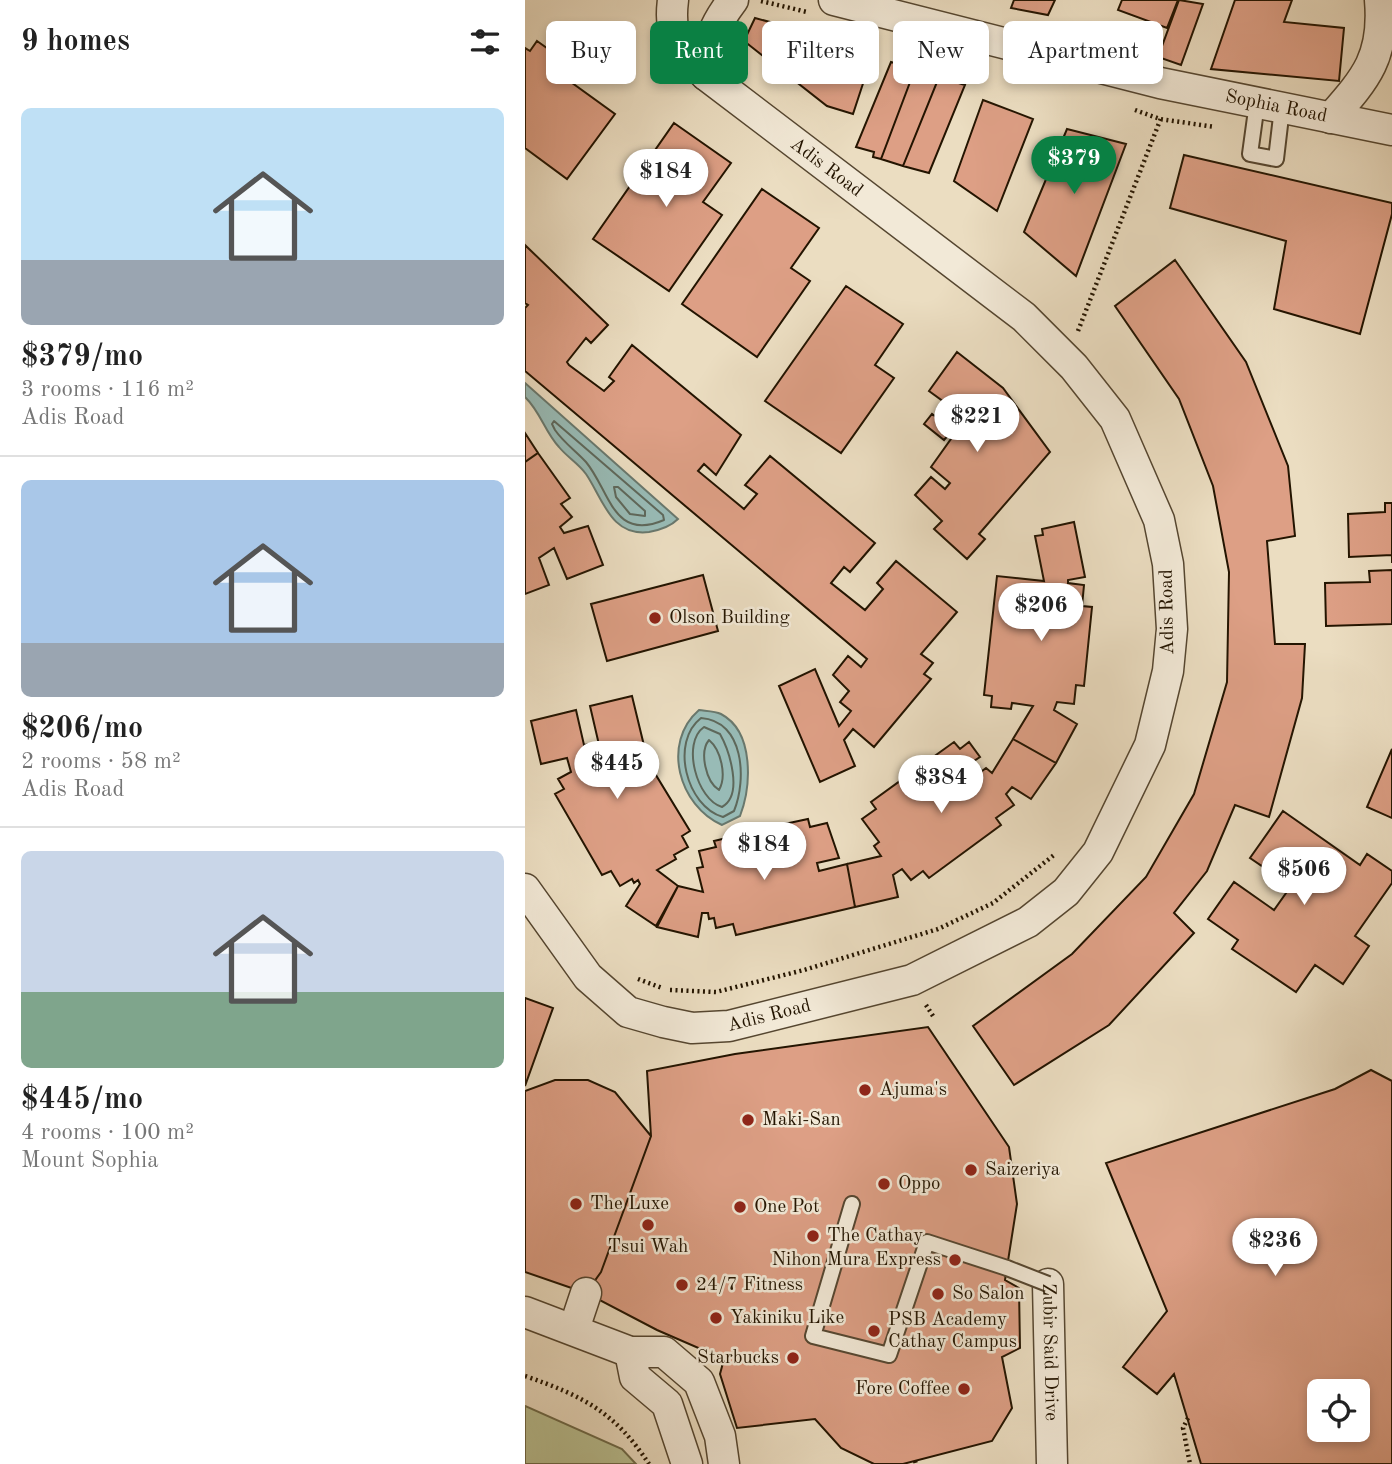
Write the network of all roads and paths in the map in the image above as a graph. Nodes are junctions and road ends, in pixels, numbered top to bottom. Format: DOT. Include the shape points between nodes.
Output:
graph roads {
  1 [pos="673,0"];
  2 [pos="1380,0"];
  3 [pos="743,1"];
  4 [pos="824,7"];
  5 [pos="674,21"];
  6 [pos="718,21"];
  7 [pos="718,84"];
  8 [pos="1180,87"];
  9 [pos="1123,106"];
  10 [pos="1269,106"];
  11 [pos="1331,118"];
  12 [pos="1160,119"];
  13 [pos="1392,130"];
  14 [pos="1252,133"];
  15 [pos="1074,367"];
  16 [pos="1057,853"];
  17 [pos="525,889"];
  18 [pos="630,975"];
  19 [pos="852,1204"];
  20 [pos="1048,1284"];
  21 [pos="586,1293"];
  22 [pos="525,1312"];
  23 [pos="574,1329"];
  24 [pos="630,1352"];
  25 [pos="525,1376"];
  26 [pos="1188,1418"];
  27 [pos="649,1464"];
  28 [pos="687,1464"];
  29 [pos="724,1464"];
  30 [pos="1052,1464"];
  31 [pos="1190,1464"];
  1 -- 5 [label="street, Adis Road"];
  2 -- 11 [label="street" via="1378,44 1367,78"];
  3 -- 4 [label="path"];
  3 -- 6 [label="street"];
  4 -- 8 [label="street, Sophia Road"];
  7 -- 15 [label="street, Adis Road" via="1024,317"];
  8 -- 10 [label="street, Sophia Road"];
  8 -- 12 [label="path"];
  9 -- 12 [label="path"];
  10 -- 11 [label="street, Sophia Road"];
  10 -- 14 [label="lane"];
  10 -- 14 [label="lane" via="1276,159 1249,154"];
  11 -- 13 [label="street, Sophia Road"];
  12 -- 14 [label="path"];
  12 -- 15 [label="path" via="1075,338"];
  15 -- 17 [label="street, Adis Road" via="1115,419 1159,520 1168,564 1172,629 1168,671 1150,745 1098,852 1066,892 1028,922 912,980 729,1026 692,1028 628,1012 588,977"];
  16 -- 18 [label="path" via="993,903 938,929 804,970 716,992 668,990"];
  19 -- 20 [label="lane, Zubir Said Drive, bridge" via="814,1336 889,1356 927,1242"];
  20 -- 30 [label="street, Zubir Said Drive"];
  21 -- 23 [label="street"];
  22 -- 23 [label="street"];
  23 -- 24 [label="street"];
  24 -- 28 [label="street" via="635,1377 667,1404"];
  24 -- 29 [label="street" via="664,1352 699,1382 720,1436"];
  25 -- 27 [label="path" via="571,1392 615,1421"];
  26 -- 31 [label="path" via="1183,1428"];
}
